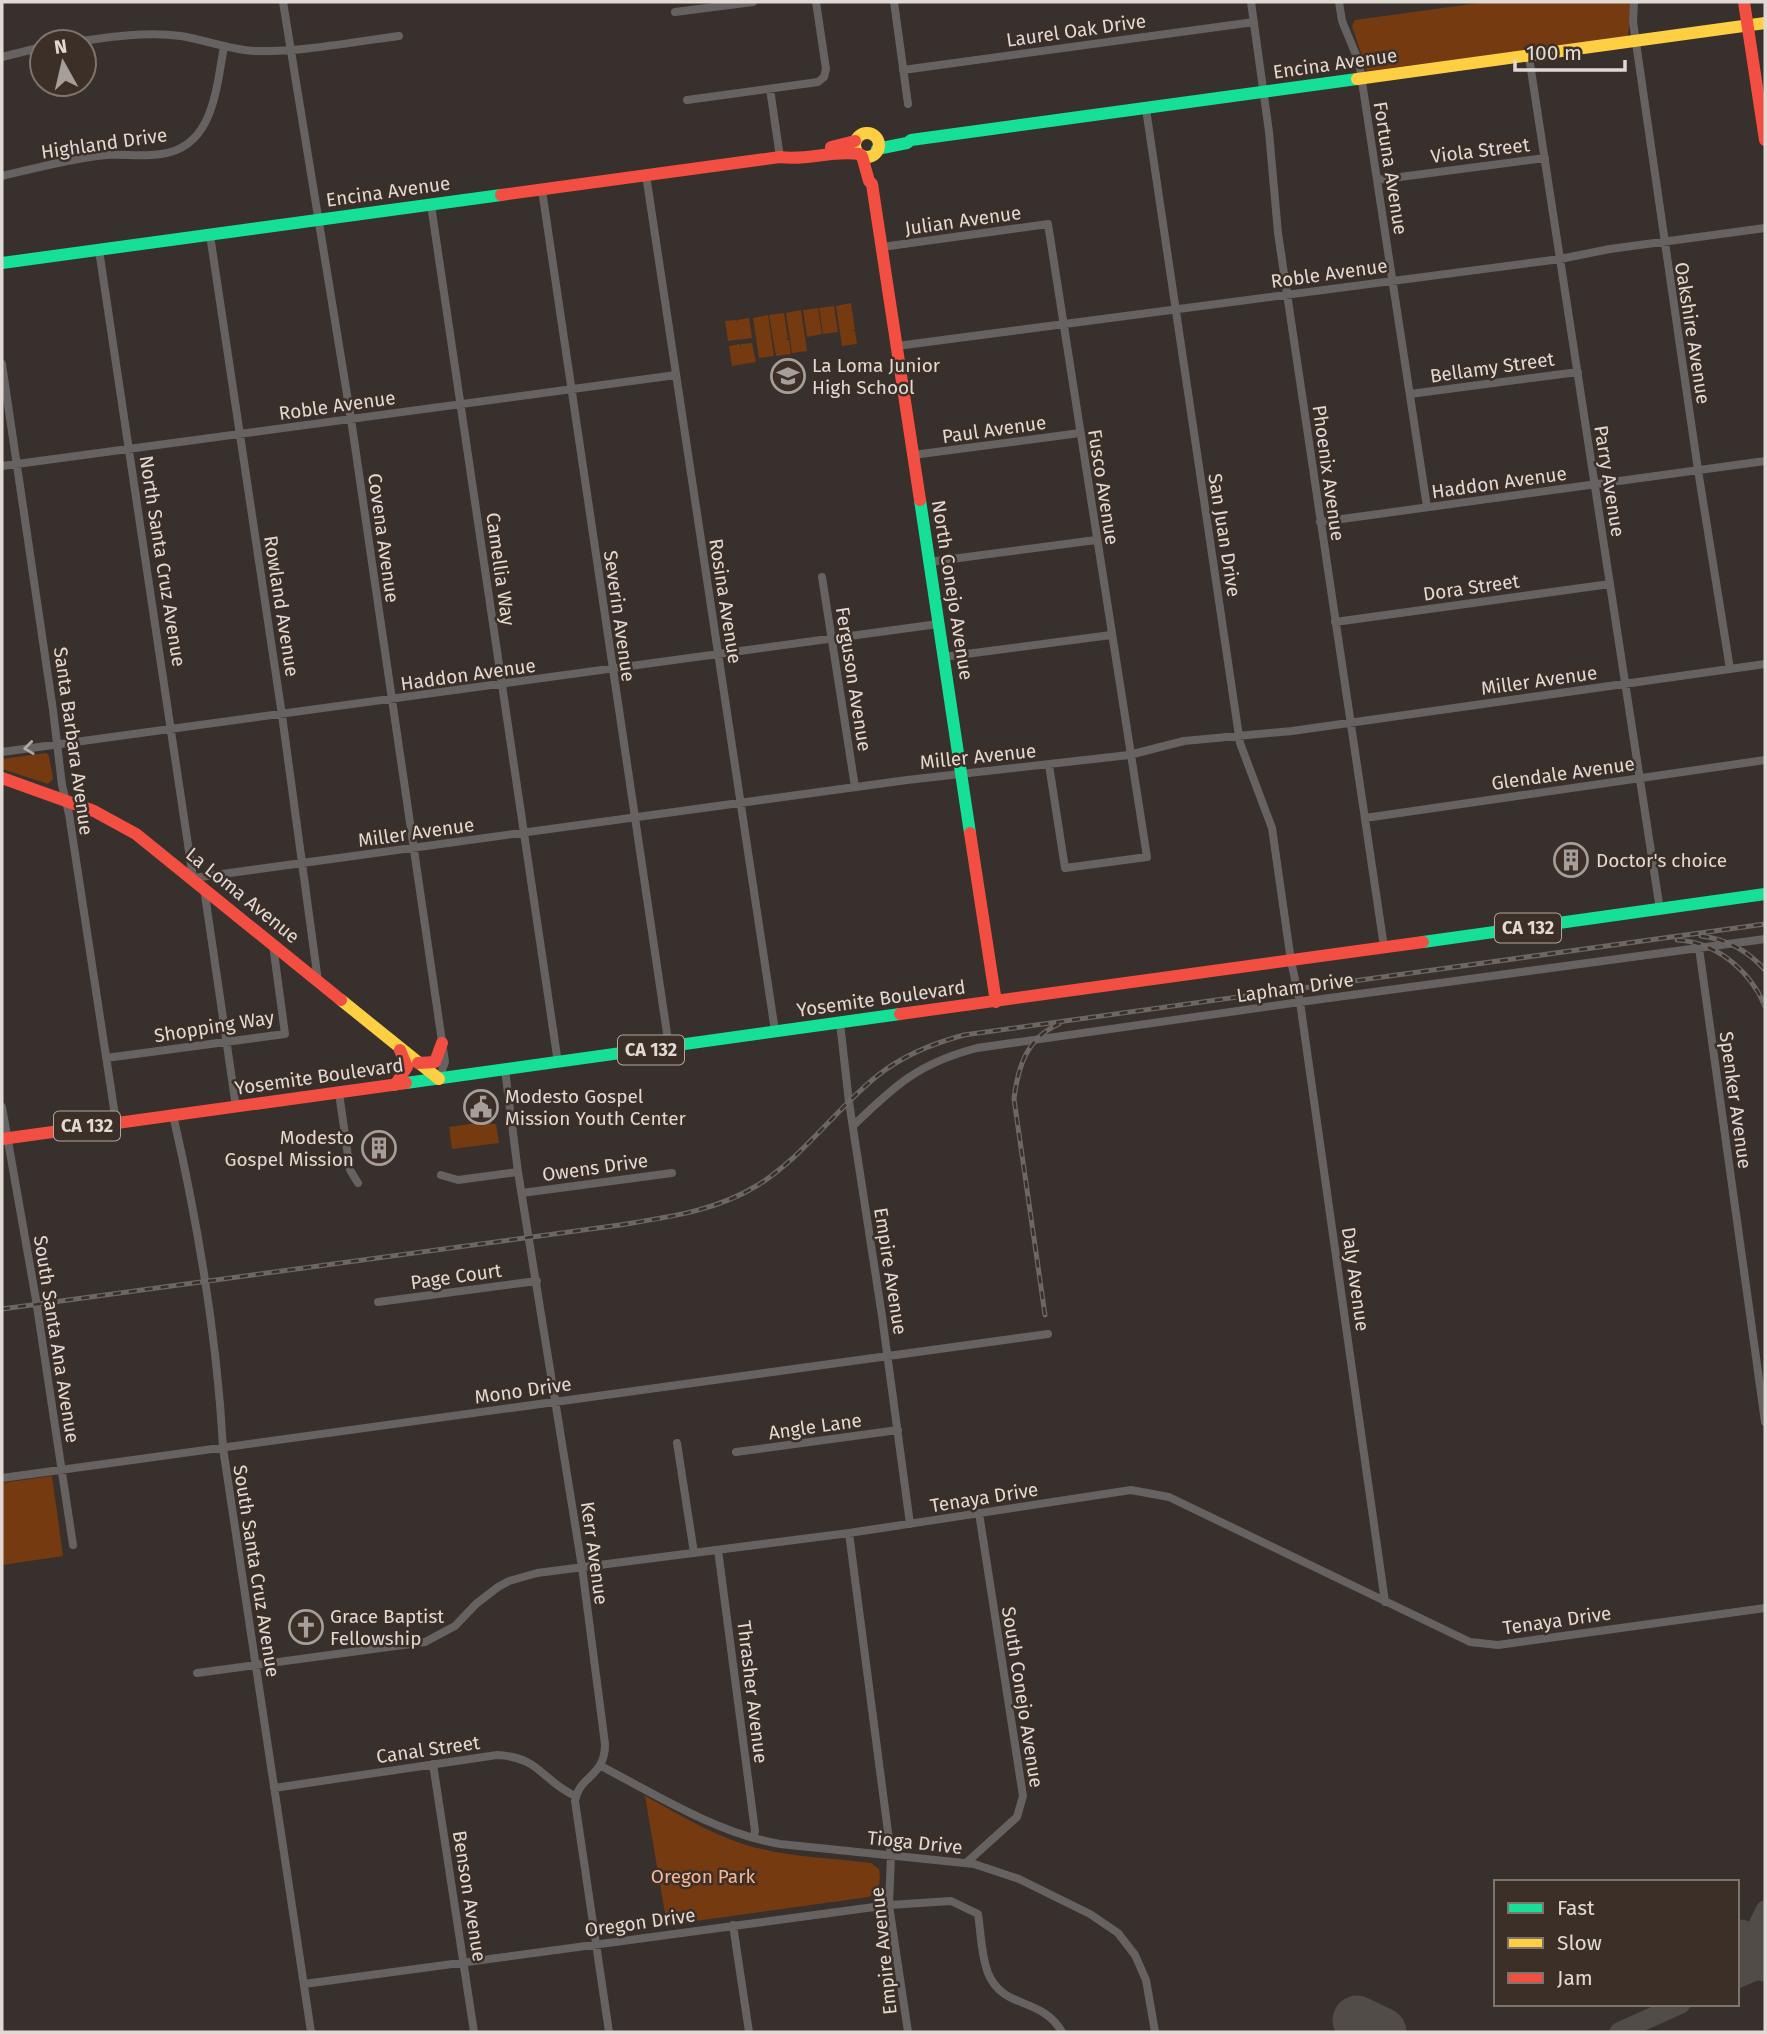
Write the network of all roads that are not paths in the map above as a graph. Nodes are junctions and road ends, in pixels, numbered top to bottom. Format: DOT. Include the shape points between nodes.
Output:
graph roads {
  1 [pos="284,2"];
  2 [pos="753,2"];
  3 [pos="816,2"];
  4 [pos="894,2"];
  5 [pos="1251,2"];
  6 [pos="1339,2"];
  7 [pos="1634,2"];
  8 [pos="1744,2"];
  9 [pos="675,12"];
  10 [pos="1254,22"];
  11 [pos="1765,23"];
  12 [pos="1748,26"];
  13 [pos="399,36"];
  14 [pos="98,40"];
  15 [pos="1636,41"];
  16 [pos="224,47"];
  17 [pos="28,50"];
  18 [pos="291,50"];
  19 [pos="2,57"];
  20 [pos="1529,57"];
  21 [pos="903,70"];
  22 [pos="1362,79"];
  23 [pos="770,89"];
  24 [pos="1264,93"];
  25 [pos="687,100"];
  26 [pos="908,104"];
  27 [pos="1146,109"];
  28 [pos="1765,140"];
  29 [pos="876,146"];
  30 [pos="859,150"];
  31 [pos="780,157"];
  32 [pos="1545,158"];
  33 [pos="646,175"];
  34 [pos="2,176"];
  35 [pos="1377,180"];
  36 [pos="872,184"];
  37 [pos="542,190"];
  38 [pos="431,205"];
  39 [pos="318,221"];
  40 [pos="1048,224"];
  41 [pos="1765,228"];
  42 [pos="210,235"];
  43 [pos="1663,241"];
  44 [pos="882,247"];
  45 [pos="99,250"];
  46 [pos="1560,258"];
  47 [pos="2,264"];
  48 [pos="1393,281"];
  49 [pos="1287,295"];
  50 [pos="1175,310"];
  51 [pos="1063,324"];
  52 [pos="897,346"];
  53 [pos="2,364"];
  54 [pos="1578,372"];
  55 [pos="676,375"];
  56 [pos="571,389"];
  57 [pos="1410,394"];
  58 [pos="461,404"];
  59 [pos="351,419"];
  60 [pos="1080,433"];
  61 [pos="240,435"];
  62 [pos="130,449"];
  63 [pos="913,455"];
  64 [pos="1765,461"];
  65 [pos="17,464"];
  66 [pos="2,466"];
  67 [pos="1698,470"];
  68 [pos="1595,485"];
  69 [pos="1427,507"];
  70 [pos="1320,522"];
  71 [pos="1096,540"];
  72 [pos="929,562"];
  73 [pos="822,577"];
  74 [pos="1610,584"];
  75 [pos="1335,622"];
  76 [pos="938,624"];
  77 [pos="1111,635"];
  78 [pos="832,639"];
  79 [pos="718,655"];
  80 [pos="943,657"];
  81 [pos="1765,664"];
  82 [pos="1730,668"];
  83 [pos="612,670"];
  84 [pos="1626,683"];
  85 [pos="502,685"];
  86 [pos="391,700"];
  87 [pos="282,715"];
  88 [pos="1350,722"];
  89 [pos="172,730"];
  90 [pos="1239,736"];
  91 [pos="56,745"];
  92 [pos="2,752"];
  93 [pos="1129,755"];
  94 [pos="1765,760"];
  95 [pos="1049,765"];
  96 [pos="961,773"];
  97 [pos="2,778"];
  98 [pos="1640,778"];
  99 [pos="855,787"];
  100 [pos="65,800"];
  101 [pos="741,803"];
  102 [pos="634,818"];
  103 [pos="1365,818"];
  104 [pos="525,833"];
  105 [pos="414,848"];
  106 [pos="303,863"];
  107 [pos="193,878"];
  108 [pos="204,888"];
  109 [pos="1765,894"];
  110 [pos="1660,910"];
  111 [pos="1765,939"];
  112 [pos="272,945"];
  113 [pos="1384,947"];
  114 [pos="1699,948"];
  115 [pos="1291,961"];
  116 [pos="318,981"];
  117 [pos="996,1002"];
  118 [pos="1300,1002"];
  119 [pos="841,1023"];
  120 [pos="775,1031"];
  121 [pos="227,1042"];
  122 [pos="442,1043"];
  123 [pos="668,1047"];
  124 [pos="400,1050"];
  125 [pos="106,1058"];
  126 [pos="417,1063"];
  127 [pos="558,1063"];
  128 [pos="505,1070"];
  129 [pos="439,1079"];
  130 [pos="395,1086"];
  131 [pos="339,1093"];
  132 [pos="2,1107"];
  133 [pos="236,1107"];
  134 [pos="173,1115"];
  135 [pos="116,1122"];
  136 [pos="853,1126"];
  137 [pos="4,1138"];
  138 [pos="518,1172"];
  139 [pos="673,1173"];
  140 [pos="441,1175"];
  141 [pos="358,1183"];
  142 [pos="522,1193"];
  143 [pos="537,1281"];
  144 [pos="378,1302"];
  145 [pos="1048,1334"];
  146 [pos="888,1355"];
  147 [pos="556,1402"];
  148 [pos="1765,1422"];
  149 [pos="898,1430"];
  150 [pos="677,1443"];
  151 [pos="223,1448"];
  152 [pos="737,1452"];
  153 [pos="62,1470"];
  154 [pos="2,1478"];
  155 [pos="979,1513"];
  156 [pos="910,1524"];
  157 [pos="849,1533"];
  158 [pos="73,1545"];
  159 [pos="718,1550"];
  160 [pos="694,1553"];
  161 [pos="582,1567"];
  162 [pos="1385,1602"];
  163 [pos="1765,1608"];
  164 [pos="256,1665"];
  165 [pos="197,1673"];
  166 [pos="433,1764"];
  167 [pos="601,1766"];
  168 [pos="274,1788"];
  169 [pos="575,1796"];
  170 [pos="753,1838"];
  171 [pos="891,1855"];
  172 [pos="966,1863"];
  173 [pos="890,1905"];
  174 [pos="733,1925"];
  175 [pos="596,1944"];
  176 [pos="464,1961"];
  177 [pos="304,1984"];
  178 [pos="311,2032"];
  179 [pos="474,2032"];
  180 [pos="610,2032"];
  181 [pos="748,2032"];
  182 [pos="908,2032"];
  183 [pos="1062,2032"];
  184 [pos="1155,2032"];
  1 -- 18 [label="street, Covena Avenue"];
  2 -- 9 [label="street"];
  3 -- 23 [label="street" via="824,77 818,82"];
  4 -- 21 [label="street"];
  5 -- 10 [label="street, Phoenix Avenue"];
  6 -- 22 [label="street, Fortuna Avenue"];
  7 -- 15 [label="street, Oakshire Avenue"];
  8 -- 12 [label="street"];
  10 -- 21 [label="street, Laurel Oak Drive"];
  10 -- 24 [label="street, Phoenix Avenue"];
  11 -- 12 [label="street, Encina Avenue"];
  12 -- 15 [label="street, Encina Avenue"];
  12 -- 28 [label="street"];
  13 -- 18 [label="street"];
  14 -- 16 [label="street" via="163,35"];
  15 -- 20 [label="street, Encina Avenue"];
  15 -- 43 [label="street, Oakshire Avenue"];
  16 -- 18 [label="street"];
  16 -- 34 [label="street, Highland Drive" via="209,116 185,146 164,154 84,158"];
  17 -- 19 [label="street"];
  18 -- 39 [label="street, Covena Avenue"];
  20 -- 22 [label="street, Encina Avenue"];
  20 -- 32 [label="street, Parry Avenue"];
  21 -- 26 [label="street"];
  22 -- 24 [label="street, Encina Avenue"];
  22 -- 35 [label="street, Fortuna Avenue"];
  23 -- 25 [label="street"];
  23 -- 31 [label="street"];
  24 -- 27 [label="street, Encina Avenue"];
  24 -- 49 [label="street, Phoenix Avenue"];
  27 -- 29 [label="street, Encina Avenue" via="906,138"];
  27 -- 50 [label="street, San Juan Drive"];
  29 -- 30 [label="street" via="869,156"];
  29 -- 30 [label="street" via="870,134 863,134"];
  29 -- 36 [label="street, North Conejo Avenue"];
  30 -- 31 [label="street, Encina Avenue"];
  30 -- 36 [label="street, North Conejo Avenue"];
  31 -- 33 [label="street, Encina Avenue"];
  32 -- 35 [label="street, Viola Street"];
  32 -- 46 [label="street, Parry Avenue"];
  33 -- 37 [label="street, Encina Avenue"];
  33 -- 55 [label="street, Rosina Avenue"];
  35 -- 48 [label="street, Fortuna Avenue"];
  36 -- 44 [label="street, North Conejo Avenue"];
  37 -- 38 [label="street, Encina Avenue"];
  37 -- 56 [label="street, Severin Avenue"];
  38 -- 39 [label="street, Encina Avenue"];
  38 -- 58 [label="street, Camellia Way"];
  39 -- 42 [label="street, Encina Avenue"];
  39 -- 59 [label="street, Covena Avenue"];
  40 -- 44 [label="street, Julian Avenue"];
  40 -- 51 [label="street, Fusco Avenue"];
  41 -- 43 [label="street, Roble Avenue"];
  42 -- 45 [label="street, Encina Avenue"];
  42 -- 61 [label="street, Rowland Avenue"];
  43 -- 46 [label="street, Roble Avenue"];
  43 -- 67 [label="street, Oakshire Avenue"];
  44 -- 52 [label="street, North Conejo Avenue"];
  45 -- 47 [label="street, Encina Avenue"];
  45 -- 62 [label="street, North Santa Cruz Avenue"];
  46 -- 48 [label="street, Roble Avenue"];
  46 -- 54 [label="street, Parry Avenue"];
  48 -- 49 [label="street, Roble Avenue"];
  48 -- 57 [label="street, Fortuna Avenue"];
  49 -- 50 [label="street, Roble Avenue"];
  49 -- 70 [label="street, Phoenix Avenue"];
  50 -- 51 [label="street, Roble Avenue"];
  50 -- 90 [label="street, San Juan Drive"];
  51 -- 52 [label="street, Roble Avenue"];
  51 -- 60 [label="street, Fusco Avenue"];
  52 -- 63 [label="street, North Conejo Avenue"];
  53 -- 65 [label="street, Santa Barbara Avenue"];
  54 -- 57 [label="street, Bellamy Street"];
  54 -- 68 [label="street, Parry Avenue"];
  55 -- 56 [label="street, Roble Avenue"];
  55 -- 79 [label="street, Rosina Avenue"];
  56 -- 58 [label="street, Roble Avenue"];
  56 -- 83 [label="street, Severin Avenue"];
  57 -- 69 [label="street, Fortuna Avenue"];
  58 -- 59 [label="street, Roble Avenue"];
  58 -- 85 [label="street, Camellia Way"];
  59 -- 61 [label="street, Roble Avenue"];
  59 -- 86 [label="street, Covena Avenue"];
  60 -- 63 [label="street, Paul Avenue"];
  60 -- 71 [label="street, Fusco Avenue"];
  61 -- 62 [label="street, Roble Avenue"];
  61 -- 87 [label="street, Rowland Avenue"];
  62 -- 65 [label="street, Roble Avenue"];
  62 -- 89 [label="street, North Santa Cruz Avenue"];
  63 -- 72 [label="street, North Conejo Avenue"];
  64 -- 67 [label="street, Haddon Avenue"];
  65 -- 66 [label="street, Roble Avenue"];
  65 -- 91 [label="street, Santa Barbara Avenue"];
  67 -- 68 [label="street, Haddon Avenue"];
  67 -- 82 [label="street, Oakshire Avenue"];
  68 -- 69 [label="street, Haddon Avenue"];
  68 -- 74 [label="street, Parry Avenue"];
  69 -- 70 [label="street, Haddon Avenue"];
  70 -- 75 [label="street, Phoenix Avenue"];
  71 -- 72 [label="street"];
  71 -- 77 [label="street, Fusco Avenue"];
  72 -- 76 [label="street, North Conejo Avenue"];
  73 -- 78 [label="street, Ferguson Avenue"];
  74 -- 75 [label="street, Dora Street"];
  74 -- 84 [label="street, Parry Avenue"];
  75 -- 88 [label="street, Phoenix Avenue"];
  76 -- 78 [label="street, Haddon Avenue"];
  76 -- 80 [label="street, North Conejo Avenue"];
  77 -- 80 [label="street"];
  77 -- 93 [label="street, Fusco Avenue"];
  78 -- 79 [label="street, Haddon Avenue"];
  78 -- 99 [label="street, Ferguson Avenue"];
  79 -- 83 [label="street, Haddon Avenue"];
  79 -- 101 [label="street, Rosina Avenue"];
  80 -- 96 [label="street, North Conejo Avenue"];
  81 -- 82 [label="street, Miller Avenue"];
  82 -- 84 [label="street, Miller Avenue"];
  83 -- 85 [label="street, Haddon Avenue"];
  83 -- 102 [label="street, Severin Avenue"];
  84 -- 88 [label="street, Miller Avenue"];
  84 -- 98 [label="street, Parry Avenue"];
  85 -- 86 [label="street, Haddon Avenue"];
  85 -- 104 [label="street, Camellia Way"];
  86 -- 87 [label="street, Haddon Avenue"];
  86 -- 105 [label="street, Covena Avenue"];
  87 -- 89 [label="street, Haddon Avenue"];
  87 -- 106 [label="street, Rowland Avenue"];
  88 -- 90 [label="street, Miller Avenue"];
  88 -- 103 [label="street, Phoenix Avenue"];
  89 -- 91 [label="street, Haddon Avenue"];
  89 -- 107 [label="street, North Santa Cruz Avenue"];
  90 -- 93 [label="street, Miller Avenue" via="1184,741"];
  90 -- 115 [label="street, San Juan Drive" via="1272,828"];
  91 -- 92 [label="street, Haddon Avenue, one-way"];
  91 -- 100 [label="street, Santa Barbara Avenue"];
  93 -- 95 [label="street, Miller Avenue"];
  93 -- 95 [label="street, Fusco Avenue" via="1147,857 1065,868"];
  94 -- 98 [label="street, Glendale Avenue"];
  95 -- 96 [label="street, Miller Avenue"];
  96 -- 99 [label="street, Miller Avenue"];
  96 -- 117 [label="street, North Conejo Avenue"];
  97 -- 100 [label="street, La Loma Avenue"];
  98 -- 103 [label="street, Glendale Avenue"];
  98 -- 110 [label="street, Parry Avenue"];
  99 -- 101 [label="street, Miller Avenue"];
  100 -- 107 [label="street, La Loma Avenue" via="127,828"];
  100 -- 125 [label="street, Santa Barbara Avenue"];
  101 -- 102 [label="street, Miller Avenue"];
  101 -- 120 [label="street, Rosina Avenue"];
  102 -- 104 [label="street, Miller Avenue"];
  102 -- 123 [label="street, Severin Avenue"];
  103 -- 113 [label="street, Phoenix Avenue"];
  104 -- 105 [label="street, Miller Avenue"];
  104 -- 127 [label="street, Camellia Way"];
  105 -- 106 [label="street, Miller Avenue"];
  105 -- 122 [label="street, Covena Avenue"];
  106 -- 107 [label="street, Miller Avenue"];
  106 -- 116 [label="street, Rowland Avenue"];
  107 -- 108 [label="street, La Loma Avenue"];
  108 -- 112 [label="street, La Loma Avenue"];
  108 -- 121 [label="street"];
  109 -- 110 [label="street, Yosemite Boulevard / CA 132"];
  110 -- 113 [label="street, Yosemite Boulevard / CA 132"];
  111 -- 114 [label="street, Lapham Drive"];
  112 -- 116 [label="street, La Loma Avenue"];
  112 -- 121 [label="street, Shopping Way" via="285,1034"];
  113 -- 115 [label="street, Yosemite Boulevard / CA 132"];
  114 -- 118 [label="street, Lapham Drive"];
  114 -- 148 [label="street, Spenker Avenue"];
  115 -- 117 [label="street, Yosemite Boulevard / CA 132"];
  115 -- 118 [label="street, Daly Avenue"];
  116 -- 124 [label="street, La Loma Avenue"];
  117 -- 119 [label="street, Yosemite Boulevard / CA 132"];
  118 -- 136 [label="street, Lapham Drive" via="957,1053 905,1078"];
  118 -- 162 [label="street, Daly Avenue"];
  119 -- 120 [label="street, Yosemite Boulevard / CA 132"];
  119 -- 136 [label="street, Empire Avenue"];
  120 -- 123 [label="street, Yosemite Boulevard / CA 132"];
  121 -- 125 [label="street, Shopping Way"];
  121 -- 133 [label="street"];
  122 -- 126 [label="street" via="434,1062"];
  122 -- 129 [label="street, Covena Avenue" via="445,1064"];
  123 -- 127 [label="street, Yosemite Boulevard / CA 132"];
  124 -- 126 [label="street, La Loma Avenue"];
  124 -- 130 [label="street" via="407,1067"];
  125 -- 135 [label="street, Santa Barbara Avenue"];
  126 -- 129 [label="street, La Loma Avenue"];
  127 -- 128 [label="street, Yosemite Boulevard / CA 132"];
  128 -- 129 [label="street, Yosemite Boulevard / CA 132"];
  128 -- 138 [label="street, Kerr Avenue"];
  129 -- 130 [label="street, Yosemite Boulevard / CA 132"];
  130 -- 131 [label="street, Yosemite Boulevard / CA 132"];
  131 -- 133 [label="street, Yosemite Boulevard / CA 132"];
  131 -- 141 [label="street" via="350,1170"];
  132 -- 137 [label="street, South Santa Ana Avenue"];
  133 -- 134 [label="street, Yosemite Boulevard / CA 132"];
  134 -- 135 [label="street, Yosemite Boulevard / CA 132"];
  134 -- 151 [label="street, South Santa Cruz Avenue" via="190,1189 220,1388"];
  135 -- 137 [label="street, Yosemite Boulevard / CA 132"];
  136 -- 146 [label="street, Empire Avenue"];
  137 -- 153 [label="street, South Santa Ana Avenue" via="13,1163"];
  138 -- 140 [label="street" via="458,1180"];
  138 -- 142 [label="street, Kerr Avenue"];
  139 -- 142 [label="street, Owens Drive"];
  142 -- 143 [label="street, Kerr Avenue"];
  143 -- 144 [label="street, Page Court"];
  143 -- 147 [label="street, Kerr Avenue"];
  145 -- 146 [label="street, Mono Drive"];
  146 -- 147 [label="street, Mono Drive"];
  146 -- 149 [label="street, Empire Avenue"];
  147 -- 151 [label="street, Mono Drive"];
  147 -- 161 [label="street, Kerr Avenue"];
  149 -- 152 [label="street, Angle Lane"];
  149 -- 156 [label="street, Empire Avenue"];
  150 -- 160 [label="street"];
  151 -- 153 [label="street, Mono Drive"];
  151 -- 164 [label="street, South Santa Cruz Avenue"];
  153 -- 154 [label="street, Mono Drive"];
  153 -- 158 [label="street, South Santa Ana Avenue"];
  155 -- 156 [label="street, Tenaya Drive"];
  155 -- 162 [label="street, Tenaya Drive" via="1116,1491 1158,1494"];
  155 -- 172 [label="street, South Conejo Avenue" via="1023,1796 1017,1817"];
  156 -- 157 [label="street, Tenaya Drive"];
  157 -- 159 [label="street, Tenaya Drive"];
  157 -- 171 [label="street, Empire Avenue"];
  159 -- 160 [label="street, Tenaya Drive"];
  159 -- 170 [label="street, Thrasher Avenue"];
  160 -- 161 [label="street, Tenaya Drive"];
  161 -- 164 [label="street, Tenaya Drive" via="509,1581 455,1626 425,1642"];
  161 -- 167 [label="street, Kerr Avenue" via="605,1744"];
  162 -- 163 [label="street, Tenaya Drive" via="1470,1642 1498,1645"];
  164 -- 165 [label="street, Tenaya Drive"];
  164 -- 168 [label="street, South Santa Cruz Avenue"];
  166 -- 168 [label="street, Canal Street"];
  166 -- 169 [label="street, Canal Street" via="496,1755 519,1758"];
  166 -- 176 [label="street, Benson Avenue"];
  167 -- 169 [label="street"];
  167 -- 170 [label="street, Tioga Drive"];
  168 -- 177 [label="street, South Santa Cruz Avenue"];
  169 -- 175 [label="street"];
  170 -- 171 [label="street, Tioga Drive"];
  171 -- 172 [label="street, Tioga Drive"];
  171 -- 173 [label="street, Empire Avenue"];
  172 -- 184 [label="street, Tioga Drive" via="1019,1879 1096,1917 1118,1933 1141,1967"];
  173 -- 174 [label="street, Oregon Drive"];
  173 -- 182 [label="street, Empire Avenue"];
  173 -- 183 [label="street, Oregon Drive" via="951,1902 978,1914 992,1981 1009,1997 1050,2015"];
  174 -- 175 [label="street, Oregon Drive"];
  174 -- 181 [label="street"];
  175 -- 176 [label="street, Oregon Drive"];
  175 -- 180 [label="street"];
  176 -- 177 [label="street, Oregon Drive"];
  176 -- 179 [label="street, Benson Avenue"];
  177 -- 178 [label="street, South Santa Cruz Avenue"];
}
